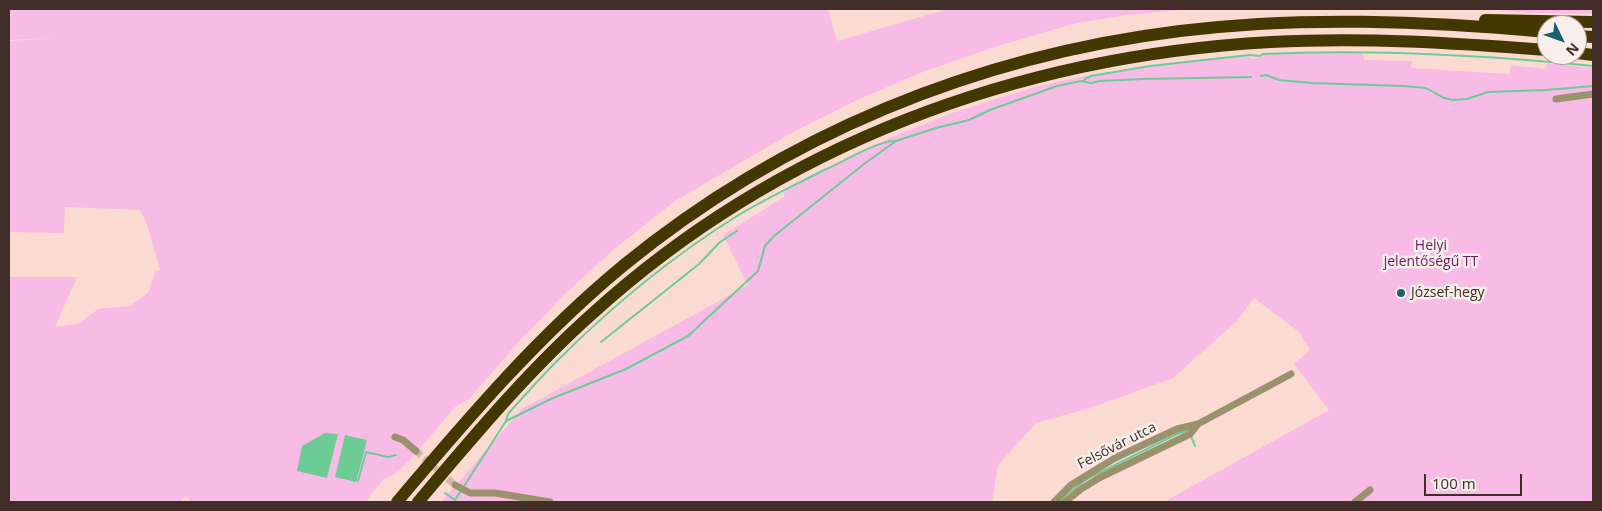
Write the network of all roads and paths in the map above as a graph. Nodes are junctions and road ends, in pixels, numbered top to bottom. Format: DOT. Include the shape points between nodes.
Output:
graph roads {
  1 [pos="1593,22"];
  2 [pos="1451,25"];
  3 [pos="1537,31"];
  4 [pos="1537,49"];
  5 [pos="1593,94"];
  6 [pos="1556,99"];
  7 [pos="1291,374"];
  8 [pos="1198,424"];
  9 [pos="395,436"];
  10 [pos="416,451"];
  11 [pos="461,488"];
  12 [pos="1370,490"];
  13 [pos="397,502"];
  14 [pos="418,502"];
  15 [pos="550,502"];
  16 [pos="1054,502"];
  17 [pos="1065,502"];
  18 [pos="1355,502"];
  1 -- 2 [label="highway" via="1466,19"];
  2 -- 3 [label="highway"];
  2 -- 13 [label="highway" via="1352,22 1182,30 1046,55 964,78 902,100 747,177 624,266 578,304 526,356"];
  4 -- 14 [label="highway" via="1349,40 1270,42 1180,50 1048,74 907,119 756,192 640,273 530,374"];
  5 -- 6 [label="street"];
  7 -- 8 [label="street, Felsővár utca"];
  8 -- 16 [label="street, Felsővár utca" via="1177,429 1115,458 1071,485"];
  8 -- 17 [label="street, Felsővár utca" via="1190,434 1101,477"];
  9 -- 10 [label="street"];
  11 -- 15 [label="street" via="470,493 495,493"];
  12 -- 18 [label="street"];
}
